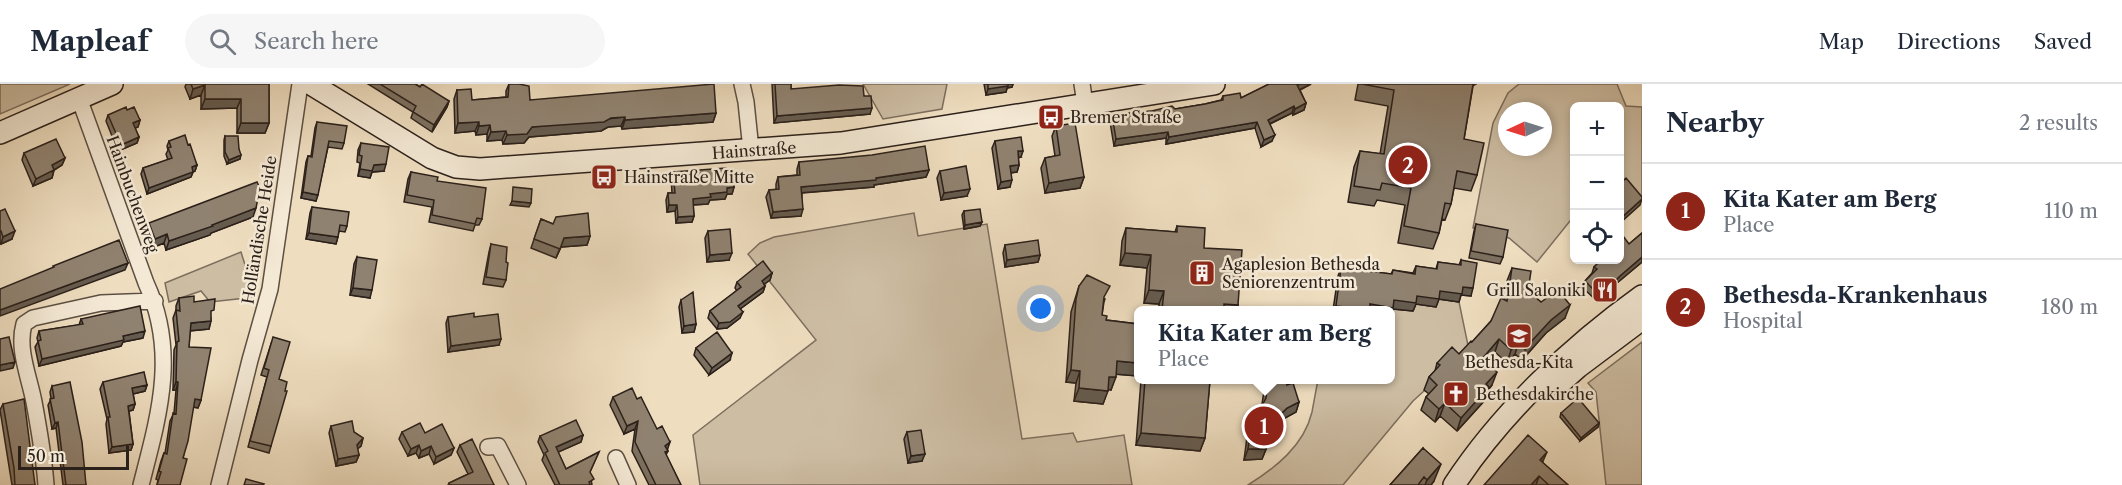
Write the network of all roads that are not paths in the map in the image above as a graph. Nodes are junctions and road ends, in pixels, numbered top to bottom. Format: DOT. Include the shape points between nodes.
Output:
graph roads {
  1 [pos="112,84"];
  2 [pos="300,84"];
  3 [pos="311,84"];
  4 [pos="742,84"];
  5 [pos="1214,84"];
  6 [pos="1083,94"];
  7 [pos="79,98"];
  8 [pos="0,133"];
  9 [pos="751,150"];
  10 [pos="155,301"];
  11 [pos="1641,304"];
  12 [pos="488,447"];
  13 [pos="616,458"];
  14 [pos="46,485"];
  15 [pos="141,485"];
  16 [pos="219,485"];
  17 [pos="518,485"];
  18 [pos="628,485"];
  19 [pos="1455,485"];
  1 -- 7 [label="street"];
  2 -- 16 [label="street, Holländische Heide" via="270,289"];
  3 -- 9 [label="street, Hainstraße" via="432,158 468,169"];
  4 -- 9 [label="street"];
  5 -- 6 [label="street, Hainstraße"];
  6 -- 9 [label="street, Hainstraße" via="841,143"];
  7 -- 8 [label="street"];
  7 -- 10 [label="street, Hainbuchenweg"];
  10 -- 14 [label="street" via="101,303 33,318 24,324 21,347"];
  10 -- 15 [label="street, Hainbuchenweg" via="161,323 164,377 160,411"];
  11 -- 19 [label="street"];
  12 -- 17 [label="street" via="498,446"];
  13 -- 18 [label="street"];
}
